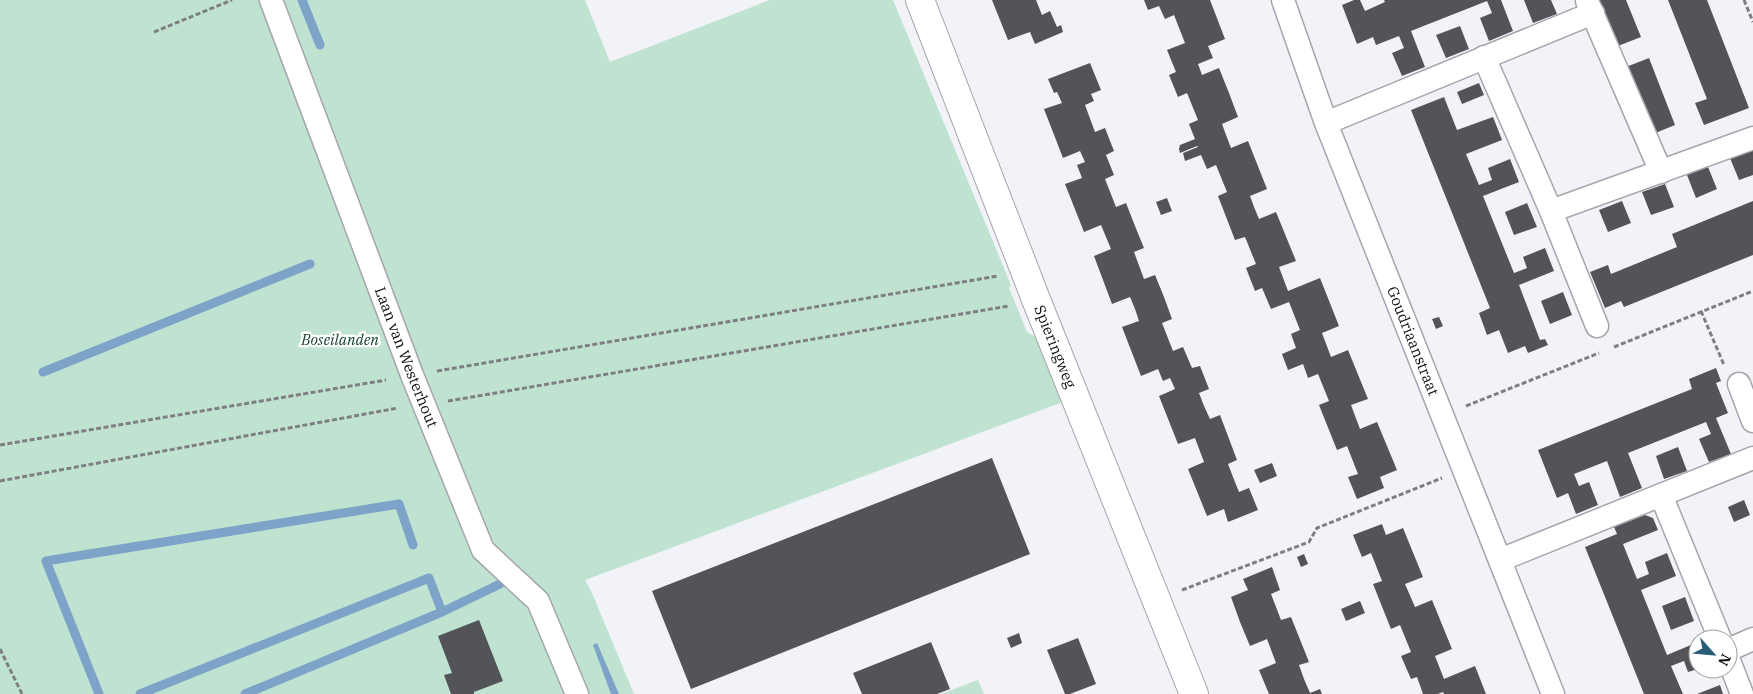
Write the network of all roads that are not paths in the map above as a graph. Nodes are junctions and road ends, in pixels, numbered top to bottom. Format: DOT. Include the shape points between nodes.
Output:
graph roads {
  1 [pos="271,0"];
  2 [pos="920,0"];
  3 [pos="1282,0"];
  4 [pos="1590,7"];
  5 [pos="1484,57"];
  6 [pos="1326,123"];
  7 [pos="1753,138"];
  8 [pos="1661,172"];
  9 [pos="1551,211"];
  10 [pos="1597,326"];
  11 [pos="1739,384"];
  12 [pos="1753,421"];
  13 [pos="1753,458"];
  14 [pos="1661,495"];
  15 [pos="1500,560"];
  16 [pos="1716,629"];
  17 [pos="1753,639"];
  18 [pos="1738,646"];
  19 [pos="1736,679"];
  20 [pos="577,694"];
  21 [pos="1194,694"];
  22 [pos="1553,694"];
  23 [pos="1742,694"];
  1 -- 20 [label="street, Laan van Westerhout" via="412,375 483,550 538,601"];
  2 -- 21 [label="street, Spieringweg"];
  3 -- 6 [label="street, Goudriaanstraat"];
  4 -- 5 [label="street"];
  4 -- 8 [label="street"];
  5 -- 6 [label="street"];
  5 -- 9 [label="street"];
  6 -- 15 [label="street, Goudriaanstraat"];
  7 -- 8 [label="street"];
  8 -- 9 [label="street"];
  9 -- 10 [label="street"];
  11 -- 12 [label="street"];
  13 -- 14 [label="street"];
  14 -- 15 [label="street"];
  14 -- 16 [label="street"];
  15 -- 22 [label="street, Goudriaanstraat"];
  17 -- 18 [label="street"];
  19 -- 23 [label="street"];
}
